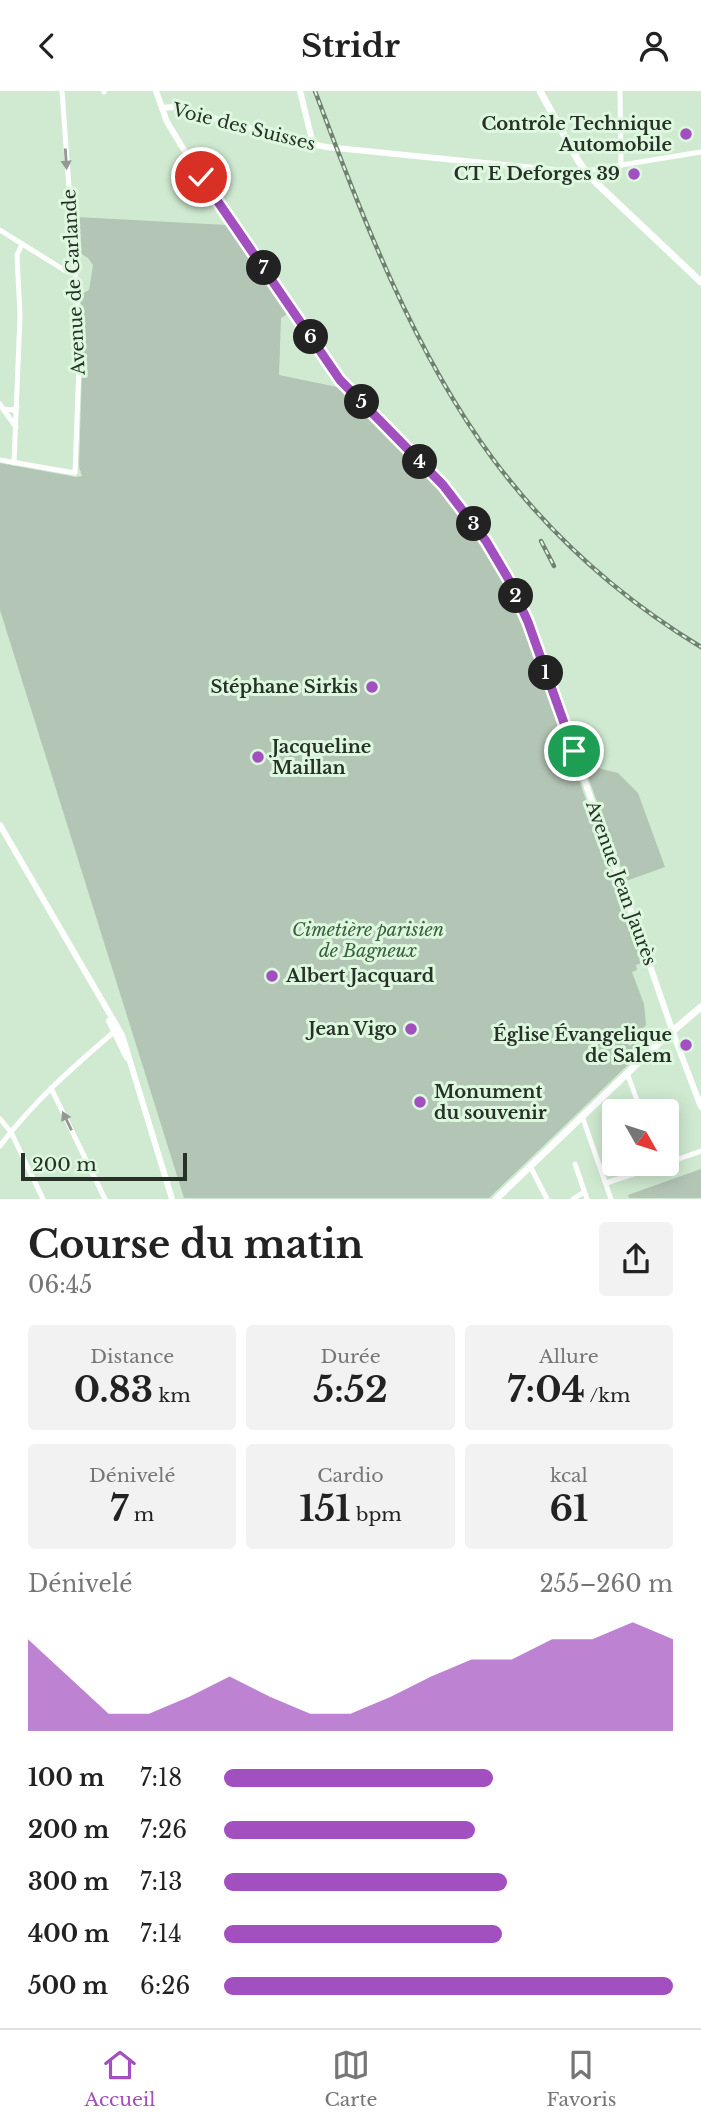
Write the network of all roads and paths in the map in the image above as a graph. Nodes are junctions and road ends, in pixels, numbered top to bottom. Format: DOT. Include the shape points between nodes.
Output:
graph roads {
  1 [pos="62,91"];
  2 [pos="156,91"];
  3 [pos="300,91"];
  4 [pos="540,91"];
  5 [pos="620,91"];
  6 [pos="162,108"];
  7 [pos="313,144"];
  8 [pos="701,152"];
  9 [pos="621,166"];
  10 [pos="585,171"];
  11 [pos="0,230"];
  12 [pos="22,244"];
  13 [pos="75,274"];
  14 [pos="701,282"];
  15 [pos="2,407"];
  16 [pos="17,407"];
  17 [pos="16,427"];
  18 [pos="0,460"];
  19 [pos="14,463"];
  20 [pos="0,825"];
  21 [pos="65,939"];
  22 [pos="701,1007"];
  23 [pos="115,1031"];
  24 [pos="672,1031"];
  25 [pos="130,1065"];
  26 [pos="628,1073"];
  27 [pos="51,1088"];
  28 [pos="637,1099"];
  29 [pos="701,1107"];
  30 [pos="582,1116"];
  31 [pos="0,1119"];
  32 [pos="10,1132"];
  33 [pos="0,1146"];
  34 [pos="701,1151"];
  35 [pos="679,1158"];
  36 [pos="575,1164"];
  37 [pos="530,1166"];
  38 [pos="627,1176"];
  39 [pos="606,1183"];
  40 [pos="585,1195"];
  41 [pos="172,1198"];
  42 [pos="43,1199"];
  43 [pos="105,1199"];
  44 [pos="496,1199"];
  45 [pos="547,1199"];
  46 [pos="573,1199"];
  47 [pos="611,1199"];
  1 -- 13 [label="street, Avenue de Garlande, one-way"];
  2 -- 6 [label="street, Avenue Jean Jaurès"];
  3 -- 7 [label="street"];
  4 -- 10 [label="main road"];
  5 -- 9 [label="street"];
  6 -- 7 [label="street, Voie des Suisses" via="173,107"];
  6 -- 24 [label="street, Avenue Jean Jaurès" via="211,194 340,380 444,487 509,580 528,622"];
  7 -- 10 [label="street, Voie des Suisses"];
  8 -- 9 [label="street"];
  9 -- 10 [label="street"];
  10 -- 14 [label="main road"];
  11 -- 12 [label="street"];
  12 -- 13 [label="street"];
  12 -- 16 [label="street" via="17,255"];
  13 -- 19 [label="street, Avenue de Garlande" via="80,339 75,473"];
  15 -- 16 [label="street"];
  15 -- 17 [label="street"];
  16 -- 17 [label="street"];
  17 -- 19 [label="street"];
  18 -- 19 [label="street"];
  20 -- 21 [label="street"];
  21 -- 23 [label="street"];
  21 -- 25 [label="street" via="119,1029"];
  22 -- 24 [label="main road"];
  23 -- 25 [label="street"];
  23 -- 27 [label="street"];
  24 -- 26 [label="main road"];
  24 -- 29 [label="street, Avenue Jean Jaurès"];
  25 -- 41 [label="street"];
  26 -- 28 [label="street"];
  26 -- 30 [label="main road"];
  27 -- 32 [label="street"];
  43 -- 27 [label="street, one-way"];
  30 -- 37 [label="main road"];
  30 -- 39 [label="street"];
  31 -- 32 [label="street"];
  32 -- 33 [label="street"];
  32 -- 42 [label="street"];
  34 -- 35 [label="street"];
  36 -- 40 [label="street"];
  37 -- 44 [label="main road"];
  37 -- 45 [label="street"];
  38 -- 39 [label="street"];
  39 -- 47 [label="street"];
  40 -- 46 [label="street"];
}
